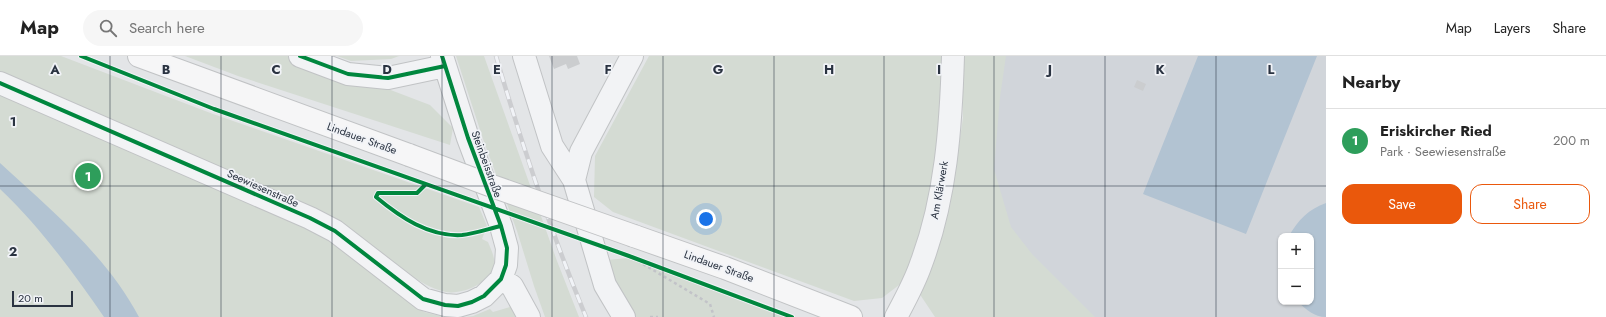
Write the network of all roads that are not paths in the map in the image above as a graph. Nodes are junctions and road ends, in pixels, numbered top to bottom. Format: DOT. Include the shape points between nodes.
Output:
graph roads {
  1 [pos="139,56"];
  2 [pos="300,56"];
  3 [pos="524,56"];
  4 [pos="632,56"];
  5 [pos="953,56"];
  6 [pos="443,61"];
  7 [pos="0,83"];
  8 [pos="574,180"];
  9 [pos="501,279"];
  10 [pos="528,317"];
  11 [pos="624,317"];
  12 [pos="851,317"];
  13 [pos="896,317"];
  1 -- 12 [label="main road, Lindauer Straße, bridge" via="492,186 725,268"];
  2 -- 6 [label="street" via="348,74 388,78"];
  3 -- 8 [label="street" via="552,146"];
  4 -- 8 [label="street" via="581,152"];
  5 -- 13 [label="street, Am Klärwerk" via="951,115 938,207 921,265"];
  6 -- 9 [label="street, Steinbeisstraße" via="507,248 506,265"];
  7 -- 9 [label="street, Seewiesenstraße" via="336,231 423,299 458,306 484,296"];
  8 -- 11 [label="street" via="605,285"];
  9 -- 10 [label="street" via="512,286"];
}
